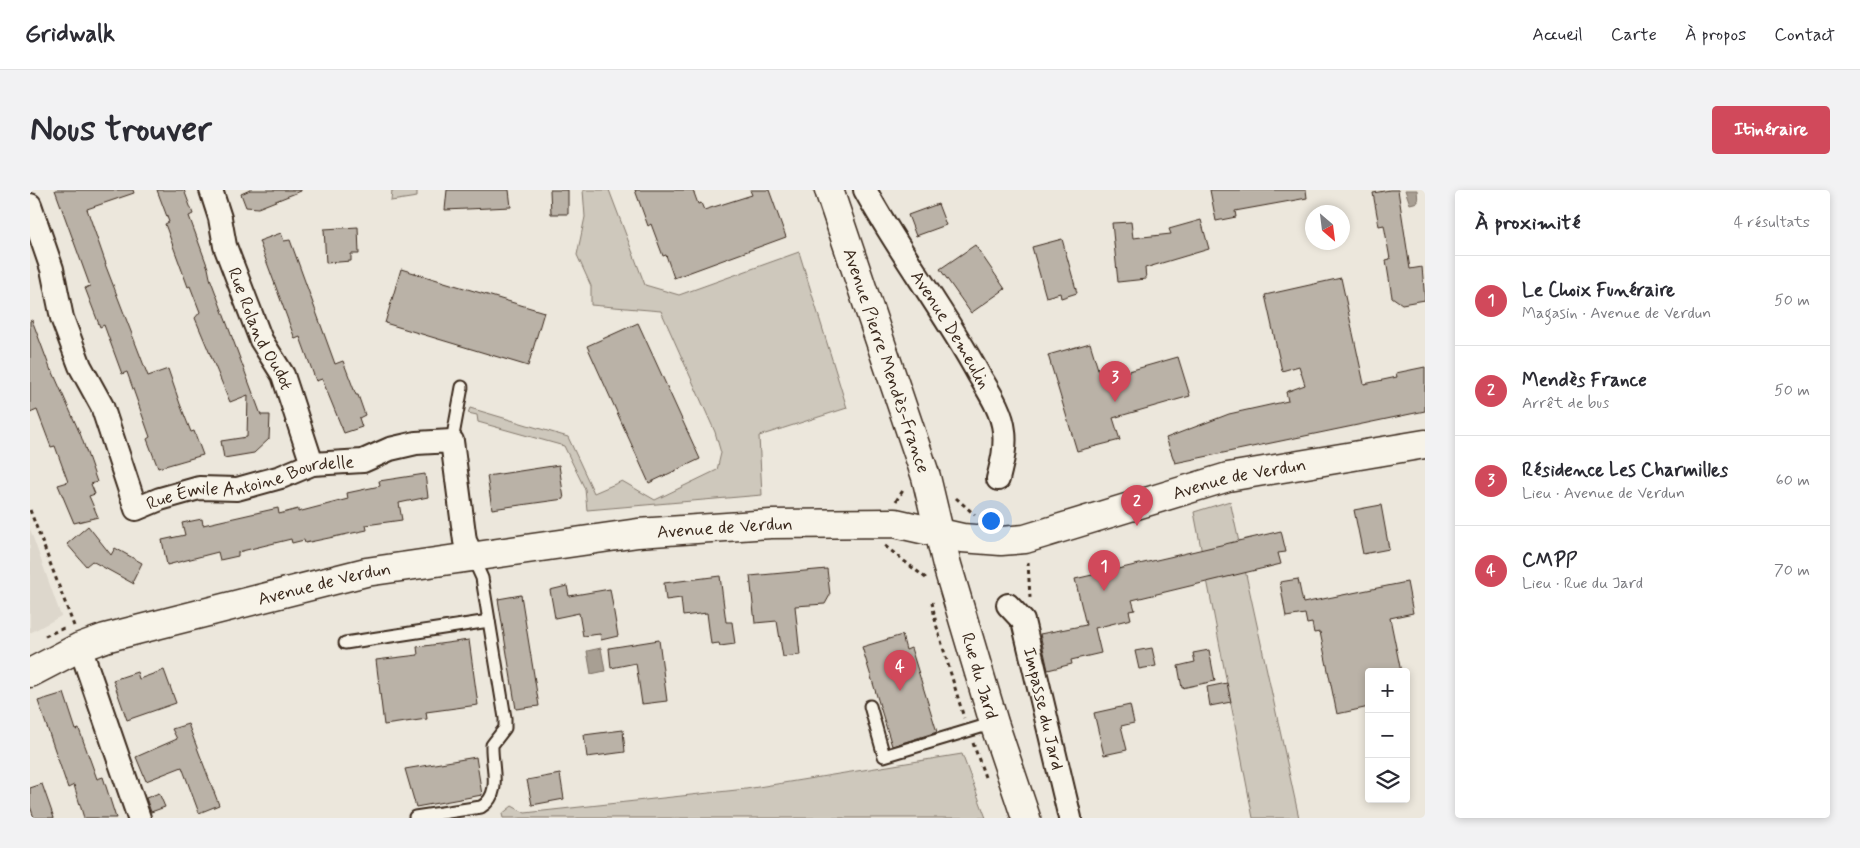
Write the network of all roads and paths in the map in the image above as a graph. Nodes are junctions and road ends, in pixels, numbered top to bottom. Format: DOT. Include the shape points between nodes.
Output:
graph roads {
  1 [pos="211,190"];
  2 [pos="829,190"];
  3 [pos="865,190"];
  4 [pos="30,205"];
  5 [pos="462,387"];
  6 [pos="452,441"];
  7 [pos="1425,444"];
  8 [pos="312,464"];
  9 [pos="998,480"];
  10 [pos="30,510"];
  11 [pos="884,523"];
  12 [pos="938,532"];
  13 [pos="1025,539"];
  14 [pos="472,555"];
  15 [pos="928,579"];
  16 [pos="1008,604"];
  17 [pos="489,621"];
  18 [pos="1023,622"];
  19 [pos="77,637"];
  20 [pos="345,643"];
  21 [pos="30,673"];
  22 [pos="870,706"];
  23 [pos="994,723"];
  24 [pos="415,817"];
  25 [pos="139,818"];
  26 [pos="1026,818"];
  27 [pos="1070,818"];
  1 -- 8 [label="street, Rue Roland Oudot" via="225,246 261,340 283,375"];
  2 -- 12 [label="main road, Avenue Pierre Mendès-France" via="926,477"];
  3 -- 9 [label="street, Avenue Demeulin" via="889,234 964,347 997,408 1004,429 1005,454"];
  4 -- 8 [label="street, Rue Émile Antoine Bourdelle" via="52,269 62,318 80,366 102,406 136,509 199,488 237,489 282,477"];
  5 -- 6 [label="lane"];
  6 -- 8 [label="street, Rue Émile Antoine Bourdelle" via="416,443 390,449 363,461"];
  6 -- 14 [label="street" via="465,540"];
  7 -- 13 [label="main road, Avenue de Verdun" via="1228,477"];
  10 -- 19 [label="path"];
  11 -- 12 [label="main road, Avenue de Verdun"];
  11 -- 14 [label="main road, Avenue de Verdun" via="770,524 638,533"];
  11 -- 15 [label="path" via="885,547"];
  12 -- 13 [label="main road, Avenue de Verdun" via="962,538"];
  12 -- 23 [label="main road, Rue du Jard"];
  13 -- 18 [label="path" via="1030,608"];
  14 -- 17 [label="lane" via="482,578"];
  14 -- 19 [label="main road, Avenue de Verdun" via="366,572 105,638"];
  16 -- 18 [label="street, Impasse du Jard"];
  17 -- 20 [label="lane"];
  17 -- 24 [label="lane" via="505,718 505,728 492,745 495,790 491,801 481,806"];
  18 -- 27 [label="street, Impasse du Jard"];
  19 -- 21 [label="main road, Avenue de Verdun"];
  19 -- 25 [label="street"];
  22 -- 23 [label="lane" via="884,756"];
  23 -- 26 [label="main road, Rue du Jard"];
}
